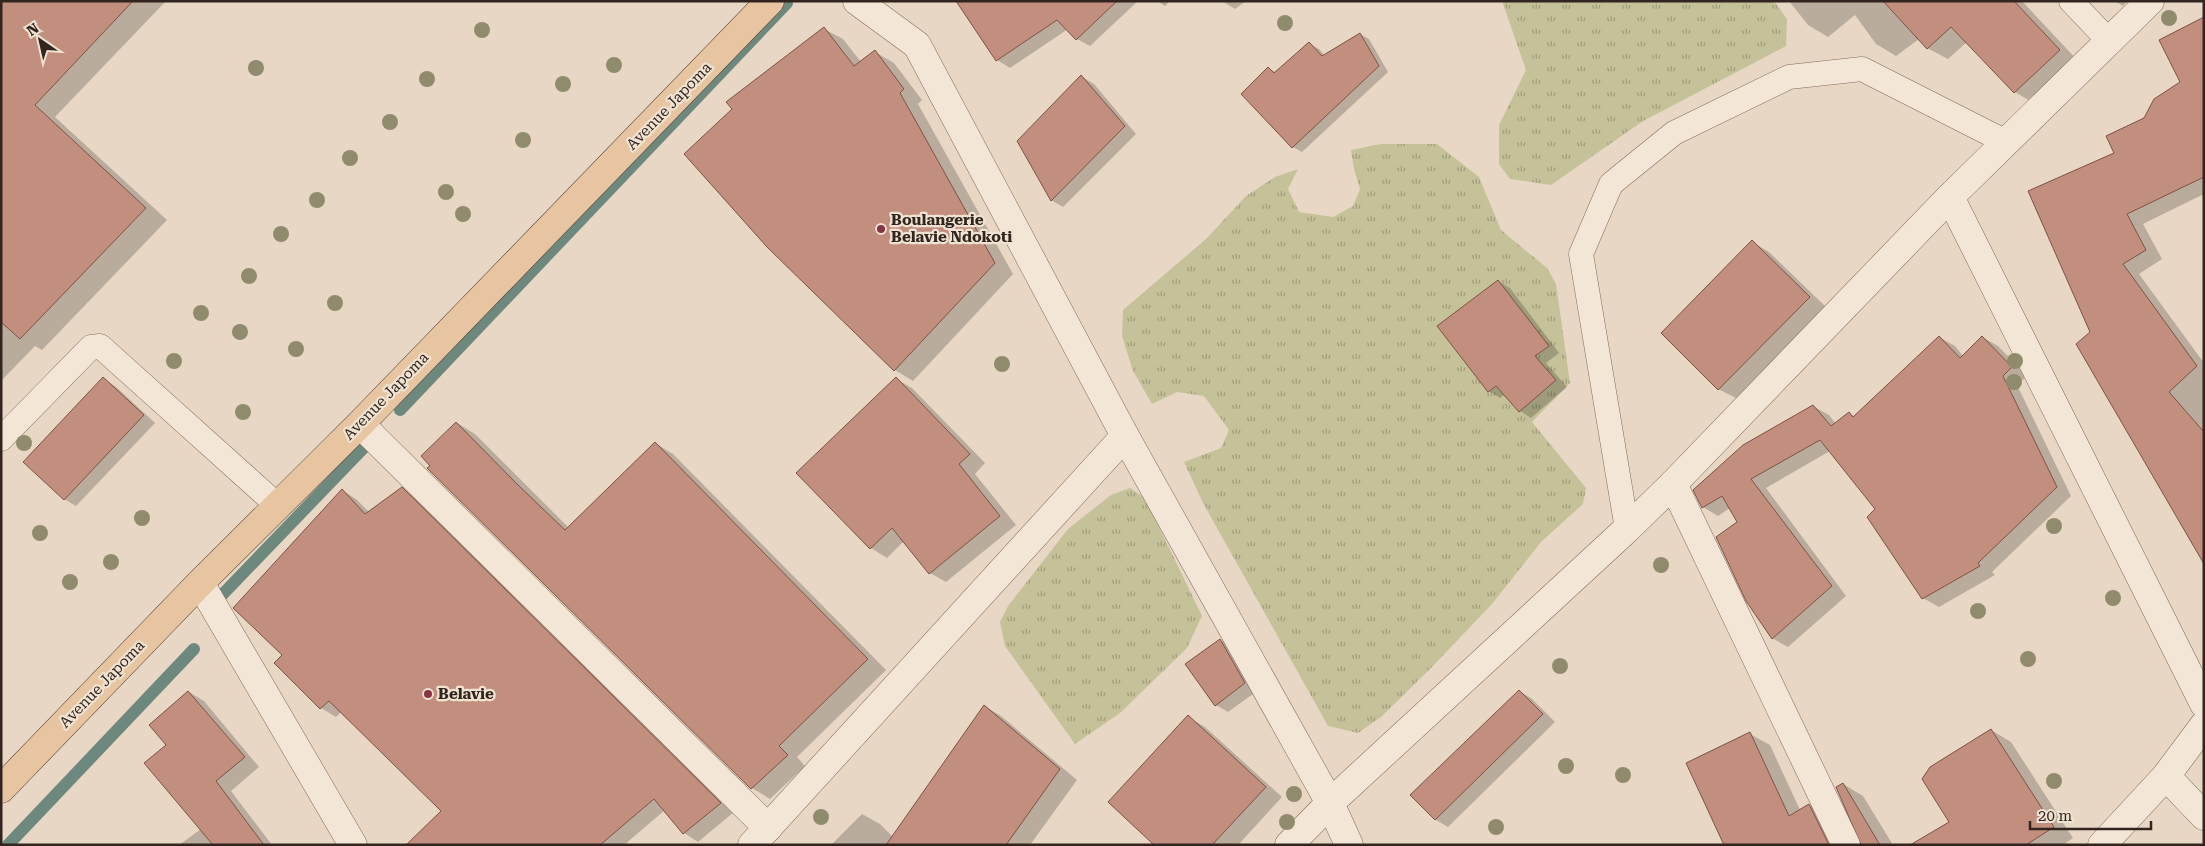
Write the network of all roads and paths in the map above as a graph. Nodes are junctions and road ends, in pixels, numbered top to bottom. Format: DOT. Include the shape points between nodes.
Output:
graph roads {
  1 [pos="770,1"];
  2 [pos="856,1"];
  3 [pos="2071,1"];
  4 [pos="2150,1"];
  5 [pos="2109,41"];
  6 [pos="2006,142"];
  7 [pos="1950,197"];
  8 [pos="360,424"];
  9 [pos="1126,436"];
  10 [pos="1,439"];
  11 [pos="1673,484"];
  12 [pos="277,505"];
  13 [pos="1627,529"];
  14 [pos="200,583"];
  15 [pos="2204,704"];
  16 [pos="2204,725"];
  17 [pos="2166,776"];
  18 [pos="1,790"];
  19 [pos="1330,803"];
  20 [pos="2204,816"];
  21 [pos="760,837"];
  22 [pos="353,845"];
  23 [pos="1289,845"];
  24 [pos="1349,845"];
  25 [pos="1846,845"];
  26 [pos="2102,845"];
  1 -- 8 [label="main road, Avenue Japoma"];
  2 -- 9 [label="street" via="917,45"];
  3 -- 5 [label="lane"];
  4 -- 5 [label="street"];
  5 -- 6 [label="street"];
  6 -- 7 [label="street"];
  6 -- 13 [label="lane" via="1862,69 1789,77 1674,133 1611,184 1582,254"];
  7 -- 11 [label="street"];
  7 -- 15 [label="street"];
  8 -- 12 [label="main road, Avenue Japoma"];
  8 -- 21 [label="street"];
  9 -- 19 [label="street"];
  9 -- 21 [label="street"];
  10 -- 12 [label="lane" via="91,347 100,346"];
  11 -- 13 [label="street"];
  11 -- 25 [label="street"];
  12 -- 14 [label="main road, Avenue Japoma"];
  13 -- 19 [label="street"];
  14 -- 18 [label="main road, Avenue Japoma"];
  14 -- 22 [label="street"];
  16 -- 17 [label="street"];
  17 -- 20 [label="street"];
  17 -- 26 [label="street"];
  19 -- 23 [label="street"];
  19 -- 24 [label="street"];
}
